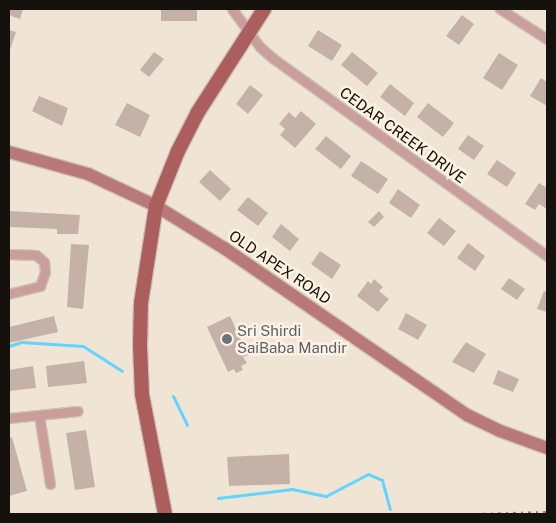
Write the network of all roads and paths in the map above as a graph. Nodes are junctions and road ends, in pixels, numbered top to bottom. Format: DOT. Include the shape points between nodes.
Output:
graph roads {
  1 [pos="232,9"];
  2 [pos="264,9"];
  3 [pos="500,9"];
  4 [pos="248,30"];
  5 [pos="547,39"];
  6 [pos="9,152"];
  7 [pos="156,206"];
  8 [pos="9,254"];
  9 [pos="547,256"];
  10 [pos="9,294"];
  11 [pos="78,412"];
  12 [pos="39,415"];
  13 [pos="9,418"];
  14 [pos="547,448"];
  15 [pos="50,484"];
  16 [pos="165,514"];
  1 -- 4 [label="street, CEDAR CREEK DRIVE"];
  2 -- 4 [label="main road"];
  3 -- 5 [label="street"];
  4 -- 7 [label="main road" via="178,150"];
  4 -- 9 [label="street, CEDAR CREEK DRIVE" via="274,59"];
  6 -- 7 [label="main road, OLD APEX ROAD" via="88,174"];
  7 -- 14 [label="main road, OLD APEX ROAD" via="224,248 467,415"];
  7 -- 16 [label="main road" via="141,303 140,346 142,394"];
  8 -- 10 [label="street" via="36,254 44,262 40,286"];
  11 -- 12 [label="street"];
  12 -- 13 [label="street"];
  12 -- 15 [label="street"];
}
